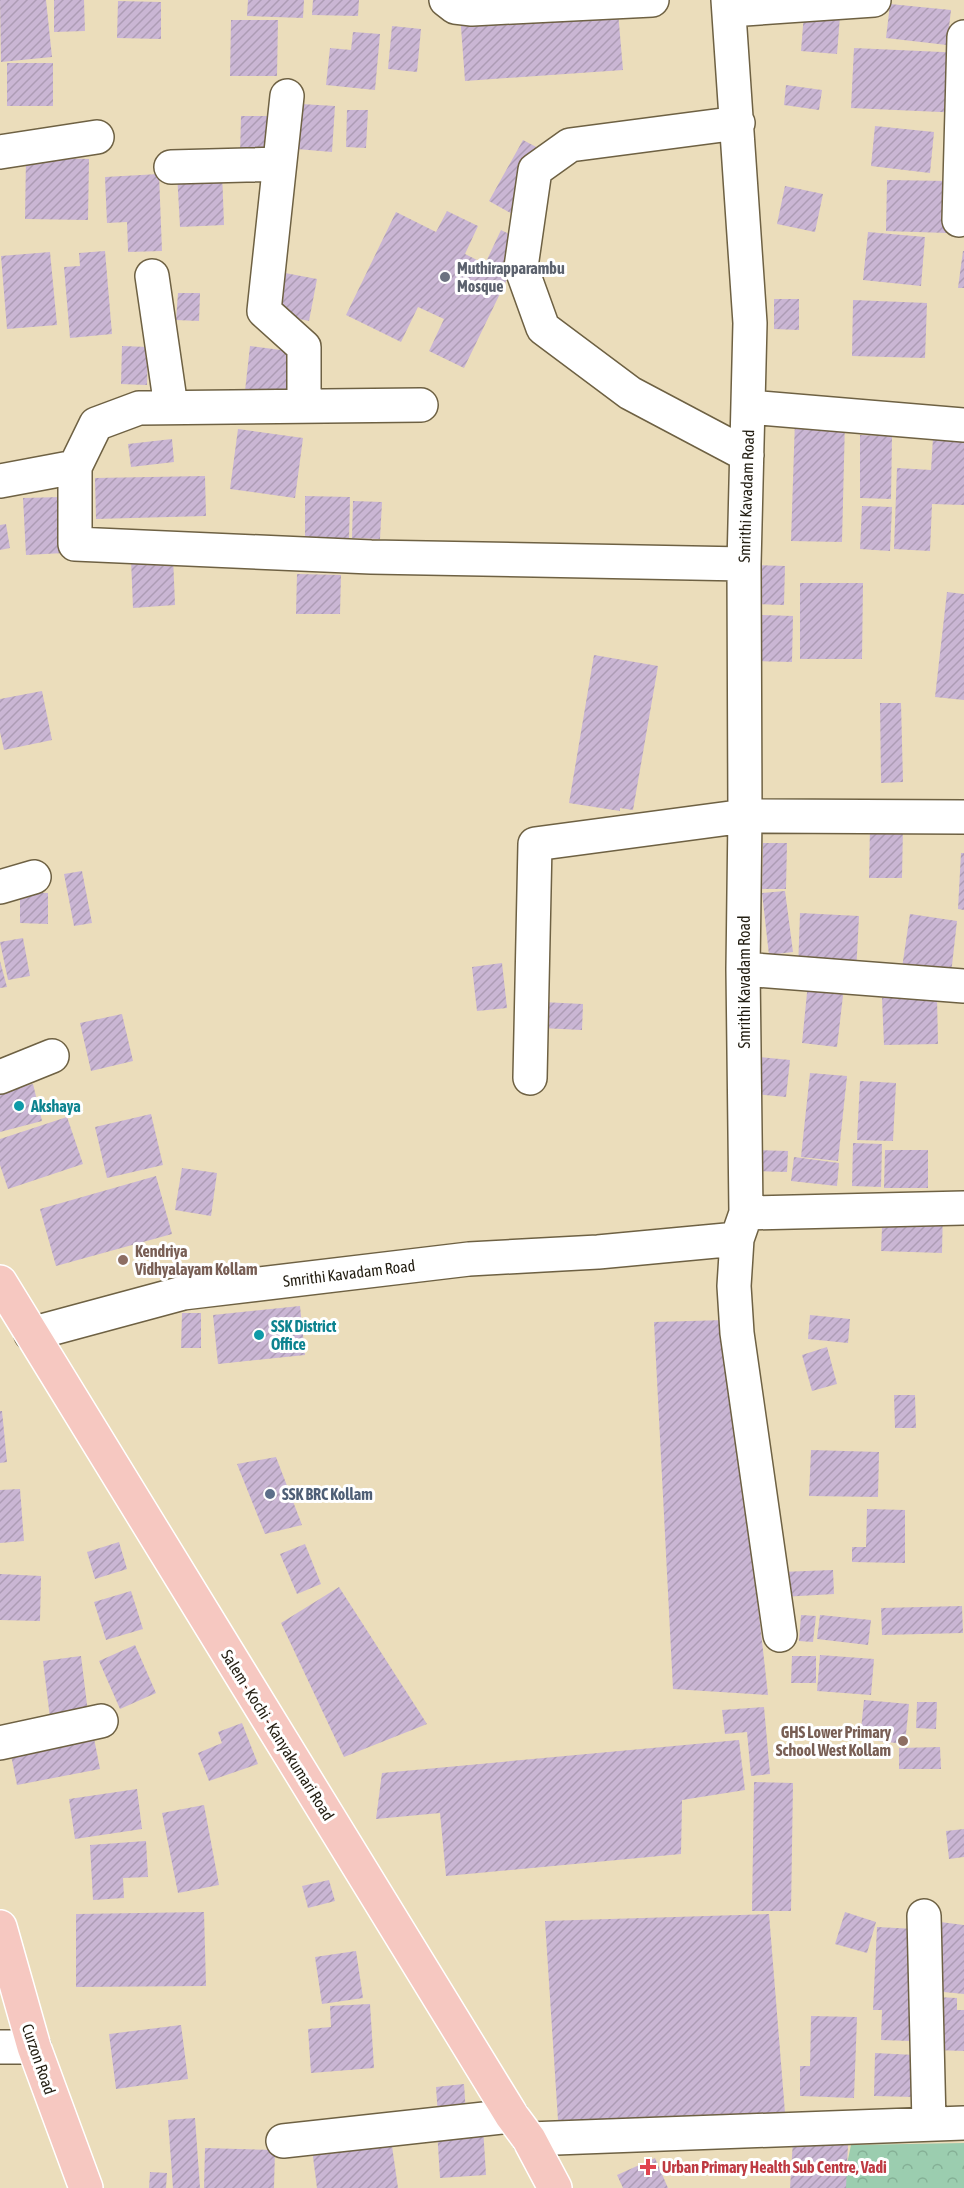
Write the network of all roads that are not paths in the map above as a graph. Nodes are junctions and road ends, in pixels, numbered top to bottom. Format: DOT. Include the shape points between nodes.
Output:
graph roads {
  1 [pos="446,0"];
  2 [pos="652,0"];
  3 [pos="874,0"];
  4 [pos="800,2"];
  5 [pos="729,5"];
  6 [pos="964,37"];
  7 [pos="287,96"];
  8 [pos="738,123"];
  9 [pos="97,136"];
  10 [pos="0,152"];
  11 [pos="279,164"];
  12 [pos="171,167"];
  13 [pos="959,219"];
  14 [pos="152,276"];
  15 [pos="421,405"];
  16 [pos="304,406"];
  17 [pos="171,407"];
  18 [pos="749,407"];
  19 [pos="964,425"];
  20 [pos="747,455"];
  21 [pos="75,467"];
  22 [pos="0,481"];
  23 [pos="744,564"];
  24 [pos="745,816"];
  25 [pos="964,817"];
  26 [pos="34,877"];
  27 [pos="0,887"];
  28 [pos="743,969"];
  29 [pos="964,986"];
  30 [pos="52,1056"];
  31 [pos="0,1077"];
  32 [pos="530,1078"];
  33 [pos="964,1208"];
  34 [pos="742,1226"];
  35 [pos="0,1282"];
  36 [pos="31,1334"];
  37 [pos="780,1635"];
  38 [pos="101,1721"];
  39 [pos="0,1743"];
  40 [pos="924,1916"];
  41 [pos="0,1927"];
  42 [pos="34,2047"];
  43 [pos="0,2048"];
  44 [pos="929,2123"];
  45 [pos="964,2123"];
  46 [pos="521,2128"];
  47 [pos="283,2141"];
  48 [pos="86,2188"];
  49 [pos="555,2188"];
  1 -- 2 [label="street" via="455,8 472,9"];
  3 -- 4 [label="street"];
  4 -- 5 [label="street"];
  5 -- 8 [label="street, Smrithi Kavadam Road"];
  6 -- 13 [label="street"];
  7 -- 11 [label="street"];
  8 -- 18 [label="street, Smrithi Kavadam Road" via="750,323"];
  8 -- 20 [label="street" via="570,145 552,156 535,170 521,267 543,328 630,393"];
  9 -- 10 [label="street"];
  11 -- 12 [label="street"];
  11 -- 16 [label="street" via="264,310 304,347"];
  14 -- 17 [label="street"];
  15 -- 16 [label="street"];
  16 -- 17 [label="street"];
  17 -- 21 [label="street" via="139,408 96,424"];
  18 -- 19 [label="street"];
  18 -- 20 [label="street, Smrithi Kavadam Road"];
  20 -- 23 [label="street, Smrithi Kavadam Road"];
  21 -- 22 [label="street"];
  21 -- 23 [label="street" via="75,544 371,557"];
  23 -- 24 [label="street, Smrithi Kavadam Road"];
  24 -- 25 [label="street"];
  24 -- 28 [label="street, Smrithi Kavadam Road"];
  24 -- 32 [label="street" via="535,844"];
  26 -- 27 [label="street"];
  28 -- 29 [label="street"];
  28 -- 34 [label="street, Smrithi Kavadam Road"];
  30 -- 31 [label="street"];
  33 -- 34 [label="street"];
  34 -- 36 [label="street, Smrithi Kavadam Road" via="598,1252 469,1259 183,1293"];
  34 -- 37 [label="street" via="734,1286 737,1333"];
  35 -- 36 [label="main road, Salem - Kochi - Kanyakumari Road"];
  36 -- 46 [label="main road, Salem - Kochi - Kanyakumari Road"];
  38 -- 39 [label="street"];
  40 -- 44 [label="street"];
  41 -- 42 [label="main road, Curzon Road"];
  42 -- 43 [label="street"];
  42 -- 48 [label="main road, Curzon Road"];
  44 -- 45 [label="street"];
  44 -- 46 [label="street"];
  46 -- 47 [label="street"];
  46 -- 49 [label="main road, Salem - Kochi - Kanyakumari Road"];
}
